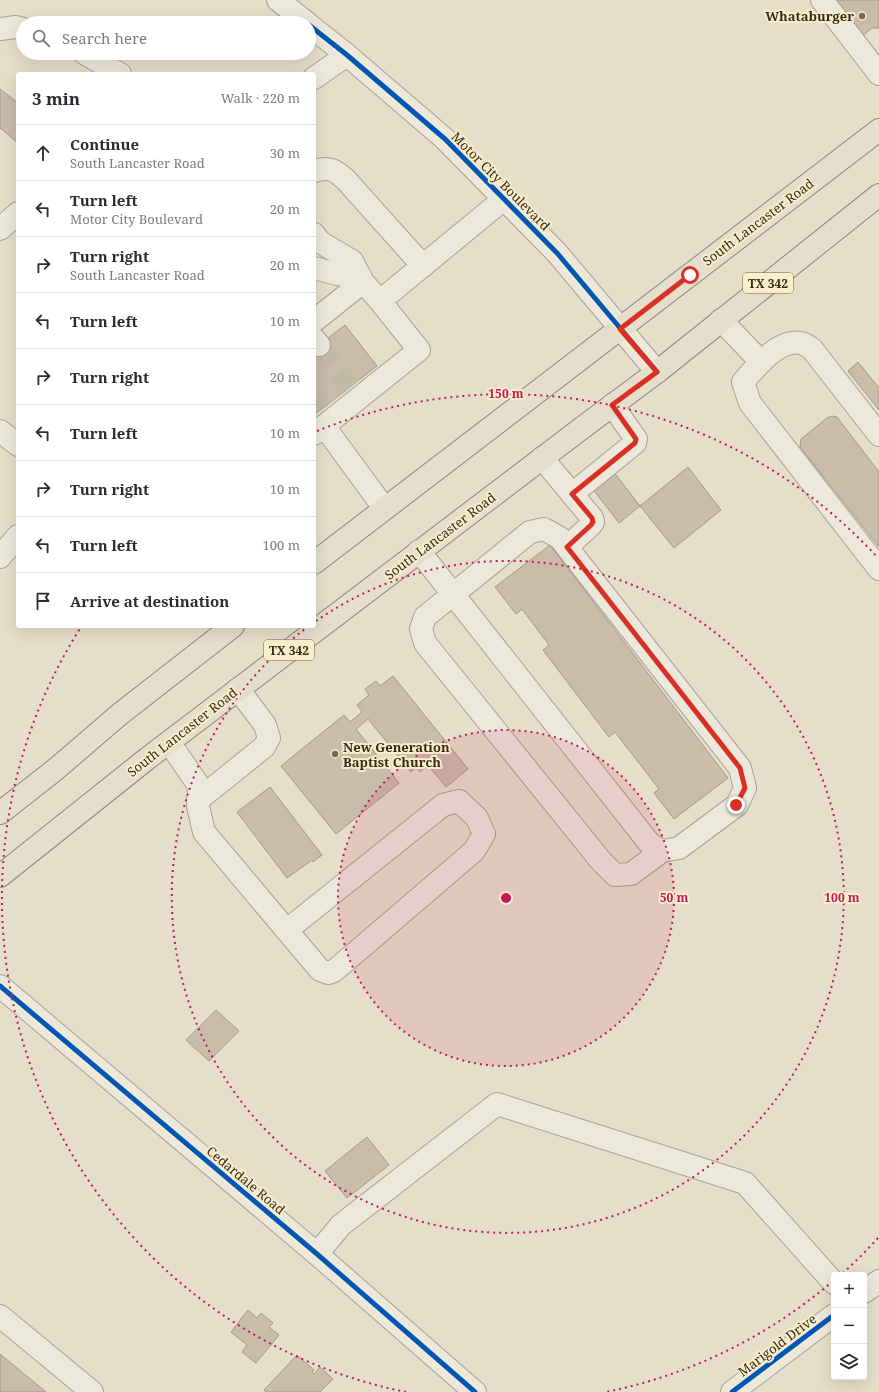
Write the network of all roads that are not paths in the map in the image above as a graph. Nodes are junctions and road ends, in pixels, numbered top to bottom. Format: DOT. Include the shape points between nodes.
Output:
graph roads {
  1 [pos="278,0"];
  2 [pos="822,0"];
  3 [pos="298,16"];
  4 [pos="16,27"];
  5 [pos="0,29"];
  6 [pos="316,30"];
  7 [pos="347,55"];
  8 [pos="96,60"];
  9 [pos="876,64"];
  10 [pos="117,72"];
  11 [pos="316,77"];
  12 [pos="879,130"];
  13 [pos="316,170"];
  14 [pos="879,195"];
  15 [pos="504,199"];
  16 [pos="16,215"];
  17 [pos="0,229"];
  18 [pos="316,237"];
  19 [pos="423,266"];
  20 [pos="316,269"];
  21 [pos="362,280"];
  22 [pos="380,302"];
  23 [pos="316,319"];
  24 [pos="721,320"];
  25 [pos="620,329"];
  26 [pos="761,362"];
  27 [pos="657,372"];
  28 [pos="612,405"];
  29 [pos="323,422"];
  30 [pos="0,431"];
  31 [pos="879,435"];
  32 [pos="16,443"];
  33 [pos="542,458"];
  34 [pos="572,494"];
  35 [pos="384,508"];
  36 [pos="16,538"];
  37 [pos="567,547"];
  38 [pos="419,552"];
  39 [pos="0,557"];
  40 [pos="316,561"];
  41 [pos="879,569"];
  42 [pos="453,595"];
  43 [pos="230,628"];
  44 [pos="238,689"];
  45 [pos="169,742"];
  46 [pos="198,800"];
  47 [pos="0,813"];
  48 [pos="662,851"];
  49 [pos="0,876"];
  50 [pos="286,930"];
  51 [pos="0,986"];
  52 [pos="317,1254"];
  53 [pos="831,1279"];
  54 [pos="879,1281"];
  55 [pos="867,1290"];
  56 [pos="0,1316"];
  57 [pos="831,1317"];
  58 [pos="92,1392"];
  59 [pos="475,1392"];
  60 [pos="732,1392"];
  1 -- 3 [label="street, Motor City Boulevard"];
  2 -- 9 [label="street"];
  4 -- 5 [label="street"];
  6 -- 7 [label="street, Motor City Boulevard"];
  7 -- 11 [label="street"];
  7 -- 15 [label="street, Motor City Boulevard" via="445,139"];
  8 -- 10 [label="street"];
  12 -- 25 [label="main road, South Lancaster Road"];
  13 -- 19 [label="street" via="322,168 334,170 346,180"];
  14 -- 24 [label="main road, South Lancaster Road / TX 342"];
  15 -- 19 [label="street"];
  15 -- 25 [label="street, Motor City Boulevard" via="557,253"];
  16 -- 17 [label="street"];
  18 -- 21 [label="street" via="320,242 352,261"];
  19 -- 22 [label="street"];
  20 -- 21 [label="street"];
  21 -- 22 [label="street"];
  21 -- 23 [label="street"];
  22 -- 29 [label="street" via="419,350 355,392"];
  24 -- 26 [label="street"];
  24 -- 27 [label="main road, South Lancaster Road / TX 342"];
  25 -- 27 [label="street, Motor City Boulevard"];
  25 -- 35 [label="main road, South Lancaster Road"];
  26 -- 31 [label="street" via="779,348 793,344 802,344 812,349"];
  26 -- 41 [label="street" via="743,382 750,403"];
  27 -- 28 [label="main road, South Lancaster Road / TX 342"];
  28 -- 33 [label="main road, South Lancaster Road / TX 342"];
  28 -- 34 [label="street" via="636,439 635,443"];
  29 -- 35 [label="street"];
  30 -- 32 [label="street"];
  33 -- 34 [label="street"];
  33 -- 38 [label="main road, South Lancaster Road / TX 342"];
  34 -- 37 [label="street" via="593,522"];
  35 -- 40 [label="main road, South Lancaster Road"];
  36 -- 39 [label="street"];
  37 -- 42 [label="street" via="560,538 544,529 530,532"];
  37 -- 48 [label="street" via="740,768 745,788 736,805 679,848"];
  38 -- 42 [label="street"];
  38 -- 44 [label="main road, South Lancaster Road / TX 342"];
  42 -- 48 [label="street" via="650,844"];
  42 -- 48 [label="street" via="426,617 421,629 426,643 600,861 615,875 631,874"];
  43 -- 47 [label="main road" via="120,714"];
  44 -- 45 [label="main road, South Lancaster Road / TX 342"];
  44 -- 46 [label="street" via="265,725 269,738 264,747"];
  45 -- 46 [label="street" via="199,786"];
  45 -- 49 [label="main road, South Lancaster Road / TX 342"];
  46 -- 50 [label="street" via="204,832"];
  50 -- 50 [label="street" via="320,970 328,973 334,971 474,851 484,834 477,818 458,801 443,805"];
  51 -- 52 [label="street, Cedardale Road"];
  52 -- 53 [label="street" via="340,1224 498,1104 745,1183"];
  52 -- 59 [label="street, Cedardale Road"];
  54 -- 55 [label="street"];
  56 -- 58 [label="street"];
  57 -- 60 [label="street, Marigold Drive"];
}
